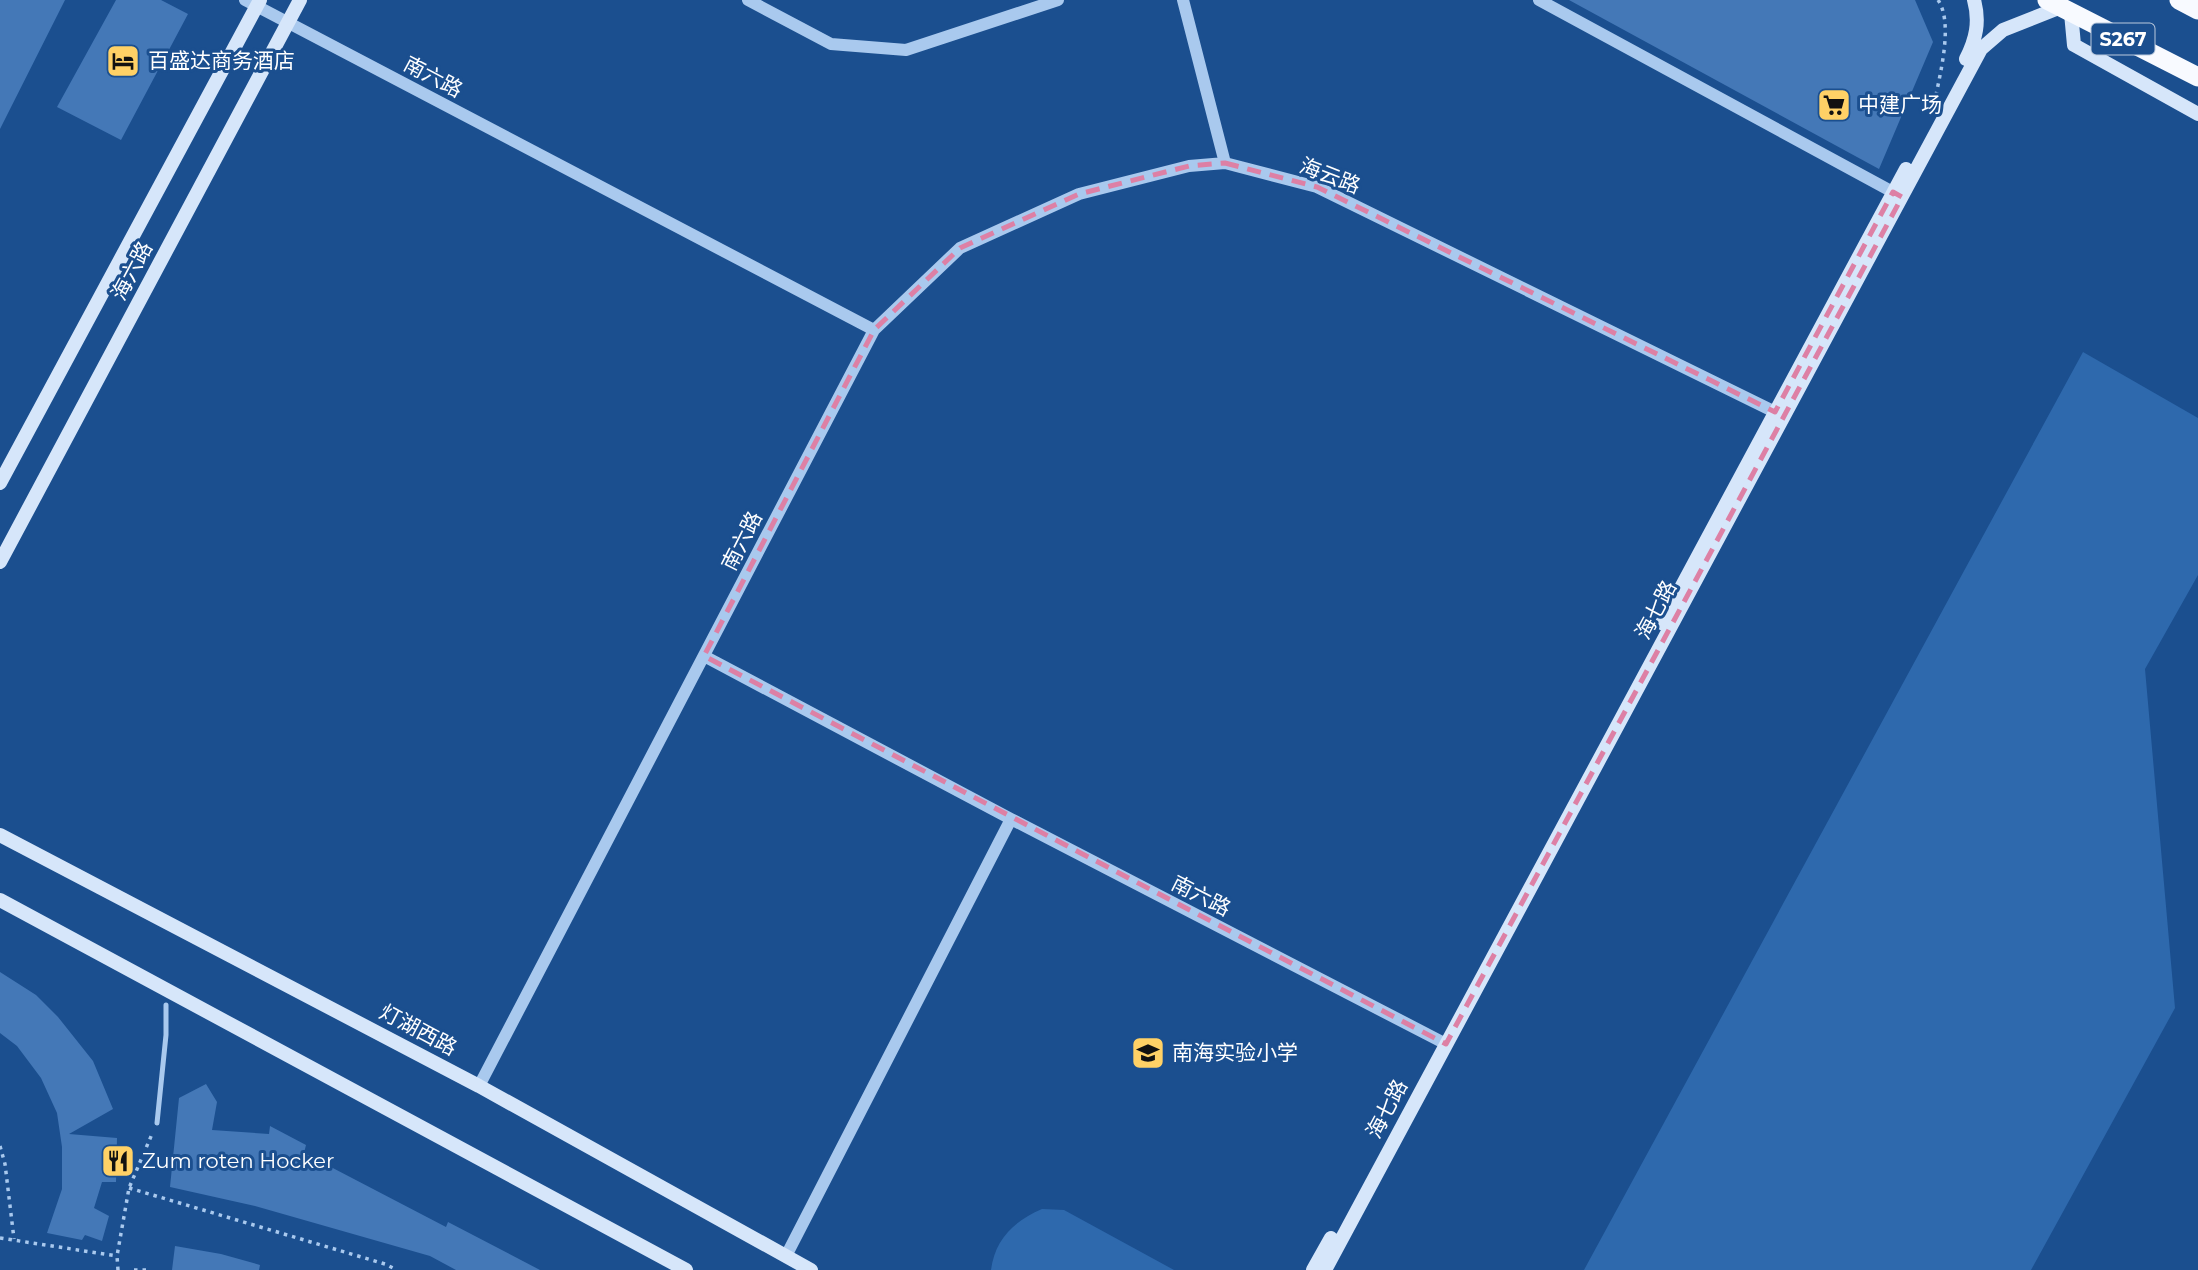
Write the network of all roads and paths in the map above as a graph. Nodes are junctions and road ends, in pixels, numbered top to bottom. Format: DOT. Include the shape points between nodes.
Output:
graph roads {
  1 [pos="300,0"];
  2 [pos="748,0"];
  3 [pos="1058,0"];
  4 [pos="1183,0"];
  5 [pos="1539,0"];
  6 [pos="1938,0"];
  7 [pos="1974,0"];
  8 [pos="2179,0"];
  9 [pos="254,2"];
  10 [pos="2060,7"];
  11 [pos="2198,10"];
  12 [pos="288,23"];
  13 [pos="2198,77"];
  14 [pos="2198,114"];
  15 [pos="1932,122"];
  16 [pos="1225,163"];
  17 [pos="1898,195"];
  18 [pos="874,330"];
  19 [pos="1775,412"];
  20 [pos="0,483"];
  21 [pos="0,562"];
  22 [pos="704,656"];
  23 [pos="1011,819"];
  24 [pos="0,835"];
  25 [pos="0,900"];
  26 [pos="166,1005"];
  27 [pos="1443,1042"];
  28 [pos="479,1086"];
  29 [pos="157,1123"];
  30 [pos="0,1146"];
  31 [pos="129,1188"];
  32 [pos="0,1238"];
  33 [pos="14,1239"];
  34 [pos="117,1256"];
  35 [pos="786,1256"];
  36 [pos="118,1270"];
  37 [pos="134,1270"];
  38 [pos="147,1270"];
  39 [pos="397,1270"];
  40 [pos="686,1270"];
  41 [pos="811,1270"];
  42 [pos="1313,1270"];
  43 [pos="1325,1270"];
  1 -- 12 [label="main road, 海六路"];
  2 -- 3 [label="street" via="831,44 906,50"];
  4 -- 16 [label="street"];
  5 -- 17 [label="street"];
  6 -- 15 [label="path" via="1944,8 1944,52"];
  7 -- 15 [label="main road, 海七路" via="1978,15 1975,42"];
  8 -- 11 [label="highway"];
  9 -- 12 [label="street, 南六路"];
  9 -- 20 [label="main road, 海六路"];
  10 -- 13 [label="highway, S267"];
  10 -- 14 [label="main road" via="2074,44"];
  10 -- 17 [label="main road, 海七路" via="2003,30 1982,49"];
  12 -- 18 [label="street, 南六路"];
  12 -- 21 [label="main road, 海六路"];
  15 -- 17 [label="main road, 海七路"];
  16 -- 18 [label="street, 海云路" via="1189,166 1079,194 960,248"];
  16 -- 19 [label="street, 海云路" via="1317,187"];
  17 -- 19 [label="main road, 海七路"];
  17 -- 27 [label="main road, 海七路"];
  18 -- 22 [label="street, 南六路"];
  19 -- 27 [label="main road, 海七路"];
  22 -- 23 [label="street, 南六路"];
  22 -- 28 [label="street"];
  23 -- 27 [label="street, 南六路"];
  23 -- 35 [label="street"];
  24 -- 28 [label="main road, 灯湖西路"];
  25 -- 40 [label="main road"];
  26 -- 29 [label="lane"];
  27 -- 42 [label="main road, 海七路"];
  27 -- 43 [label="main road, 海七路"];
  28 -- 35 [label="main road, 灯湖西路"];
  29 -- 31 [label="path"];
  30 -- 33 [label="path"];
  31 -- 34 [label="path"];
  31 -- 39 [label="path"];
  32 -- 33 [label="path"];
  33 -- 34 [label="path"];
  34 -- 36 [label="path"];
  35 -- 41 [label="main road, 灯湖西路"];
  37 -- 38 [label="path"];
}
